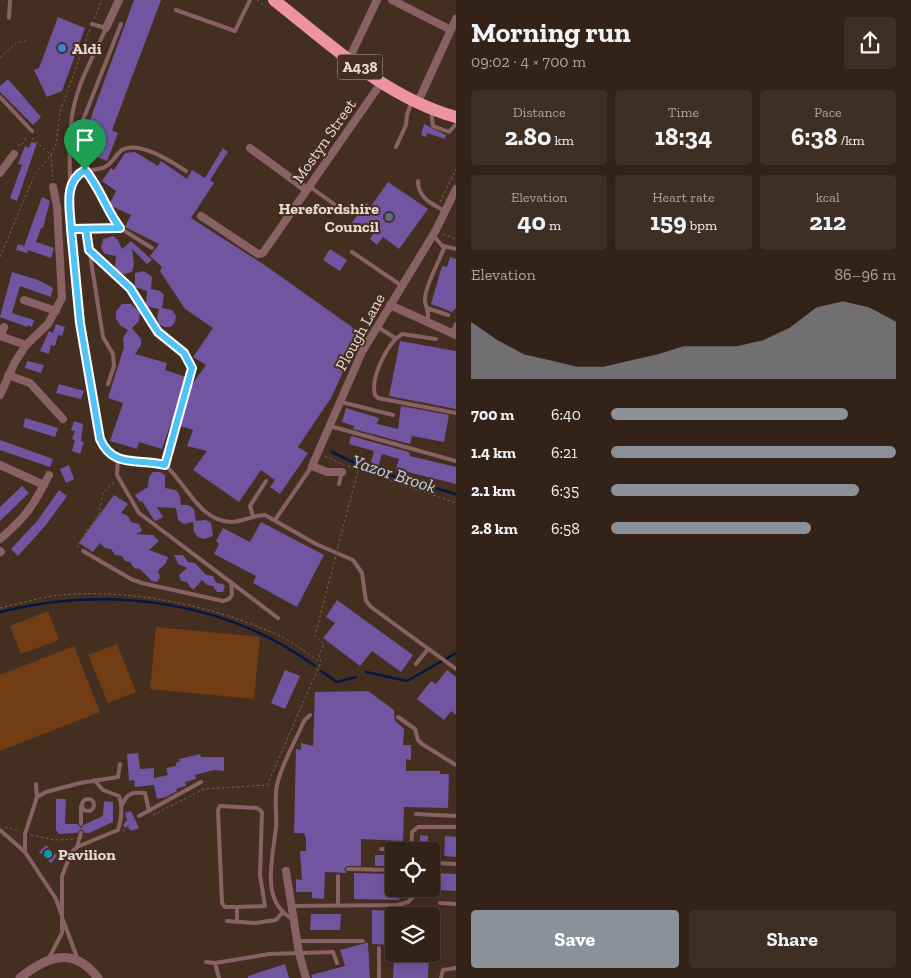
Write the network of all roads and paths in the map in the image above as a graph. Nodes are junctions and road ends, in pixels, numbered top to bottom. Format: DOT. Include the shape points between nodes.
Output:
graph roads {
  1 [pos="10,0"];
  2 [pos="102,0"];
  3 [pos="119,0"];
  4 [pos="250,0"];
  5 [pos="274,0"];
  6 [pos="377,0"];
  7 [pos="392,0"];
  8 [pos="176,10"];
  9 [pos="9,18"];
  10 [pos="456,20"];
  11 [pos="92,24"];
  12 [pos="121,24"];
  13 [pos="106,28"];
  14 [pos="451,30"];
  15 [pos="26,41"];
  16 [pos="0,58"];
  17 [pos="349,60"];
  18 [pos="381,82"];
  19 [pos="0,97"];
  20 [pos="414,103"];
  21 [pos="431,109"];
  22 [pos="456,117"];
  23 [pos="456,124"];
  24 [pos="30,132"];
  25 [pos="69,147"];
  26 [pos="396,147"];
  27 [pos="250,148"];
  28 [pos="14,154"];
  29 [pos="51,155"];
  30 [pos="456,169"];
  31 [pos="85,170"];
  32 [pos="186,171"];
  33 [pos="0,173"];
  34 [pos="418,181"];
  35 [pos="53,187"];
  36 [pos="70,187"];
  37 [pos="308,188"];
  38 [pos="456,189"];
  39 [pos="441,209"];
  40 [pos="345,212"];
  41 [pos="201,216"];
  42 [pos="120,228"];
  43 [pos="71,229"];
  44 [pos="86,229"];
  45 [pos="434,233"];
  46 [pos="456,239"];
  47 [pos="443,246"];
  48 [pos="152,248"];
  49 [pos="456,249"];
  50 [pos="89,250"];
  51 [pos="352,252"];
  52 [pos="0,257"];
  53 [pos="402,286"];
  54 [pos="24,300"];
  55 [pos="390,305"];
  56 [pos="427,308"];
  57 [pos="56,311"];
  58 [pos="448,315"];
  59 [pos="427,322"];
  60 [pos="456,324"];
  61 [pos="377,326"];
  62 [pos="4,327"];
  63 [pos="454,334"];
  64 [pos="0,336"];
  65 [pos="395,338"];
  66 [pos="436,339"];
  67 [pos="26,345"];
  68 [pos="8,375"];
  69 [pos="108,384"];
  70 [pos="0,396"];
  71 [pos="338,401"];
  72 [pos="63,403"];
  73 [pos="57,411"];
  74 [pos="456,413"];
  75 [pos="393,415"];
  76 [pos="63,419"];
  77 [pos="329,426"];
  78 [pos="318,452"];
  79 [pos="118,458"];
  80 [pos="456,461"];
  81 [pos="0,465"];
  82 [pos="165,465"];
  83 [pos="312,466"];
  84 [pos="358,471"];
  85 [pos="342,472"];
  86 [pos="49,476"];
  87 [pos="119,479"];
  88 [pos="266,481"];
  89 [pos="339,484"];
  90 [pos="44,485"];
  91 [pos="456,503"];
  92 [pos="253,516"];
  93 [pos="275,520"];
  94 [pos="0,539"];
  95 [pos="83,551"];
  96 [pos="231,582"];
  97 [pos="0,608"];
  98 [pos="278,618"];
  99 [pos="428,649"];
  100 [pos="321,662"];
  101 [pos="416,664"];
  102 [pos="456,669"];
  103 [pos="310,715"];
  104 [pos="398,718"];
  105 [pos="120,764"];
  106 [pos="456,765"];
  107 [pos="94,780"];
  108 [pos="202,782"];
  109 [pos="36,784"];
  110 [pos="37,797"];
  111 [pos="122,805"];
  112 [pos="81,806"];
  113 [pos="149,811"];
  114 [pos="416,814"];
  115 [pos="154,815"];
  116 [pos="139,816"];
  117 [pos="456,816"];
  118 [pos="81,824"];
  119 [pos="0,826"];
  120 [pos="456,827"];
  121 [pos="129,828"];
  122 [pos="0,830"];
  123 [pos="121,832"];
  124 [pos="80,833"];
  125 [pos="25,834"];
  126 [pos="80,839"];
  127 [pos="77,847"];
  128 [pos="381,849"];
  129 [pos="24,852"];
  130 [pos="440,863"];
  131 [pos="456,864"];
  132 [pos="348,869"];
  133 [pos="385,870"];
  134 [pos="286,871"];
  135 [pos="338,876"];
  136 [pos="413,897"];
  137 [pos="440,903"];
  138 [pos="338,904"];
  139 [pos="456,904"];
  140 [pos="292,906"];
  141 [pos="237,907"];
  142 [pos="282,913"];
  143 [pos="62,917"];
  144 [pos="294,920"];
  145 [pos="227,921"];
  146 [pos="237,922"];
  147 [pos="363,940"];
  148 [pos="297,941"];
  149 [pos="379,948"];
  150 [pos="299,953"];
  151 [pos="49,958"];
  152 [pos="79,962"];
  153 [pos="206,962"];
  154 [pos="215,963"];
  155 [pos="337,963"];
  156 [pos="456,968"];
  157 [pos="20,978"];
  158 [pos="98,978"];
  159 [pos="219,978"];
  160 [pos="306,978"];
  161 [pos="379,978"];
  162 [pos="441,978"];
  1 -- 9 [label="lane"];
  2 -- 11 [label="path"];
  3 -- 13 [label="street"];
  4 -- 8 [label="lane" via="235,31"];
  5 -- 17 [label="highway, A438"];
  6 -- 17 [label="street"];
  7 -- 14 [label="street"];
  10 -- 14 [label="street"];
  11 -- 13 [label="lane"];
  11 -- 29 [label="path" via="60,112 56,144"];
  12 -- 25 [label="lane" via="75,140"];
  13 -- 25 [label="lane" via="78,89"];
  14 -- 20 [label="street"];
  15 -- 16 [label="path" via="16,43"];
  17 -- 18 [label="highway, A438"];
  18 -- 20 [label="highway, A438"];
  18 -- 37 [label="street, Mostyn Street"];
  19 -- 24 [label="lane"];
  20 -- 21 [label="highway, A438"];
  20 -- 26 [label="lane"];
  21 -- 22 [label="highway, A438"];
  21 -- 23 [label="lane" via="433,126 449,132"];
  24 -- 28 [label="path"];
  25 -- 36 [label="lane"];
  27 -- 37 [label="street"];
  28 -- 33 [label="street"];
  29 -- 35 [label="path"];
  29 -- 52 [label="path" via="35,174"];
  30 -- 39 [label="path"];
  31 -- 32 [label="lane" via="104,168 121,151 135,148 167,158"];
  31 -- 36 [label="lane" via="76,176"];
  31 -- 42 [label="lane" via="99,188 104,205"];
  34 -- 39 [label="lane" via="420,194"];
  35 -- 57 [label="street" via="63,283 62,298"];
  36 -- 43 [label="lane"];
  37 -- 40 [label="lane"];
  37 -- 41 [label="street, Mostyn Street" via="260,254"];
  38 -- 39 [label="street, Plough Lane"];
  39 -- 45 [label="street, Plough Lane"];
  42 -- 44 [label="lane"];
  42 -- 48 [label="lane"];
  43 -- 44 [label="lane"];
  43 -- 79 [label="lane" via="80,323 100,439 109,454"];
  44 -- 50 [label="lane"];
  45 -- 46 [label="path"];
  45 -- 47 [label="lane"];
  45 -- 53 [label="street, Plough Lane"];
  47 -- 49 [label="lane"];
  47 -- 56 [label="lane" via="425,295"];
  50 -- 69 [label="lane" via="103,337 114,354"];
  50 -- 82 [label="lane" via="130,288 158,332 184,353 192,368"];
  51 -- 53 [label="lane"];
  53 -- 55 [label="street, Plough Lane"];
  54 -- 57 [label="street" via="35,300"];
  55 -- 59 [label="street"];
  55 -- 61 [label="street, Plough Lane"];
  56 -- 58 [label="lane"];
  56 -- 59 [label="lane"];
  57 -- 67 [label="street" via="48,324"];
  59 -- 63 [label="street"];
  60 -- 63 [label="lane"];
  61 -- 65 [label="lane"];
  61 -- 71 [label="street, Plough Lane"];
  62 -- 64 [label="street"];
  64 -- 67 [label="street"];
  65 -- 66 [label="lane" via="402,334"];
  65 -- 74 [label="lane" via="374,381 375,395"];
  67 -- 68 [label="street"];
  68 -- 70 [label="street"];
  68 -- 73 [label="street" via="30,383"];
  71 -- 75 [label="lane"];
  71 -- 77 [label="street, Plough Lane"];
  72 -- 73 [label="street"];
  73 -- 76 [label="street"];
  77 -- 78 [label="street, Plough Lane"];
  77 -- 80 [label="lane"];
  78 -- 83 [label="street, Plough Lane"];
  78 -- 84 [label="path"];
  79 -- 82 [label="lane"];
  79 -- 87 [label="lane" via="116,470"];
  81 -- 90 [label="street"];
  82 -- 92 [label="lane" via="194,500 222,521 233,522"];
  83 -- 85 [label="street" via="327,472"];
  83 -- 93 [label="lane"];
  84 -- 91 [label="path"];
  84 -- 100 [label="path, bridge" via="315,636 324,644 319,655"];
  85 -- 89 [label="lane"];
  86 -- 90 [label="street"];
  87 -- 95 [label="path" via="103,492 99,513 77,546"];
  87 -- 96 [label="lane" via="139,514"];
  88 -- 92 [label="lane" via="250,506"];
  90 -- 94 [label="street" via="38,500"];
  92 -- 93 [label="lane" via="265,515"];
  93 -- 99 [label="lane" via="316,544 353,560 362,573 366,601 371,607"];
  95 -- 96 [label="lane" via="136,581 223,601 232,595"];
  96 -- 98 [label="lane"];
  97 -- 100 [label="path" via="62,596 113,594 175,602 232,616 273,632"];
  99 -- 101 [label="lane"];
  99 -- 102 [label="lane"];
  100 -- 115 [label="path" via="267,785 204,790"];
  103 -- 142 [label="lane" via="304,721 277,785 271,871 273,898"];
  104 -- 106 [label="lane" via="415,729 422,744"];
  105 -- 107 [label="lane" via="118,777"];
  107 -- 110 [label="lane"];
  107 -- 111 [label="lane" via="103,790 119,796"];
  108 -- 113 [label="lane"];
  109 -- 110 [label="lane"];
  110 -- 125 [label="lane"];
  111 -- 113 [label="lane" via="133,792 145,794"];
  111 -- 127 [label="lane" via="118,830"];
  112 -- 118 [label="lane"];
  113 -- 116 [label="lane"];
  114 -- 117 [label="lane"];
  119 -- 125 [label="path"];
  120 -- 128 [label="lane" via="418,827 412,832 411,850"];
  121 -- 123 [label="path"];
  122 -- 129 [label="lane"];
  124 -- 126 [label="lane"];
  125 -- 126 [label="path" via="55,840"];
  125 -- 129 [label="lane"];
  126 -- 127 [label="lane"];
  127 -- 143 [label="lane" via="71,853 62,876"];
  129 -- 143 [label="lane" via="56,899"];
  130 -- 131 [label="lane"];
  132 -- 133 [label="lane"];
  134 -- 140 [label="street"];
  135 -- 138 [label="lane"];
  136 -- 138 [label="lane" via="398,905"];
  137 -- 139 [label="lane"];
  138 -- 140 [label="lane"];
  140 -- 144 [label="street"];
  141 -- 141 [label="lane" via="225,907 222,903 220,806 257,808 262,812 260,875 265,906"];
  141 -- 146 [label="lane"];
  142 -- 144 [label="lane"];
  142 -- 146 [label="lane" via="276,920"];
  143 -- 151 [label="lane" via="60,940"];
  143 -- 152 [label="lane"];
  144 -- 148 [label="street"];
  145 -- 146 [label="lane"];
  147 -- 148 [label="lane"];
  148 -- 150 [label="street"];
  149 -- 161 [label="lane"];
  150 -- 154 [label="lane" via="269,954"];
  150 -- 155 [label="lane" via="333,952"];
  150 -- 160 [label="street"];
  151 -- 152 [label="street"];
  151 -- 157 [label="street"];
  152 -- 158 [label="street"];
  153 -- 154 [label="lane"];
  154 -- 159 [label="lane"];
  156 -- 162 [label="lane" via="443,970"];
}
